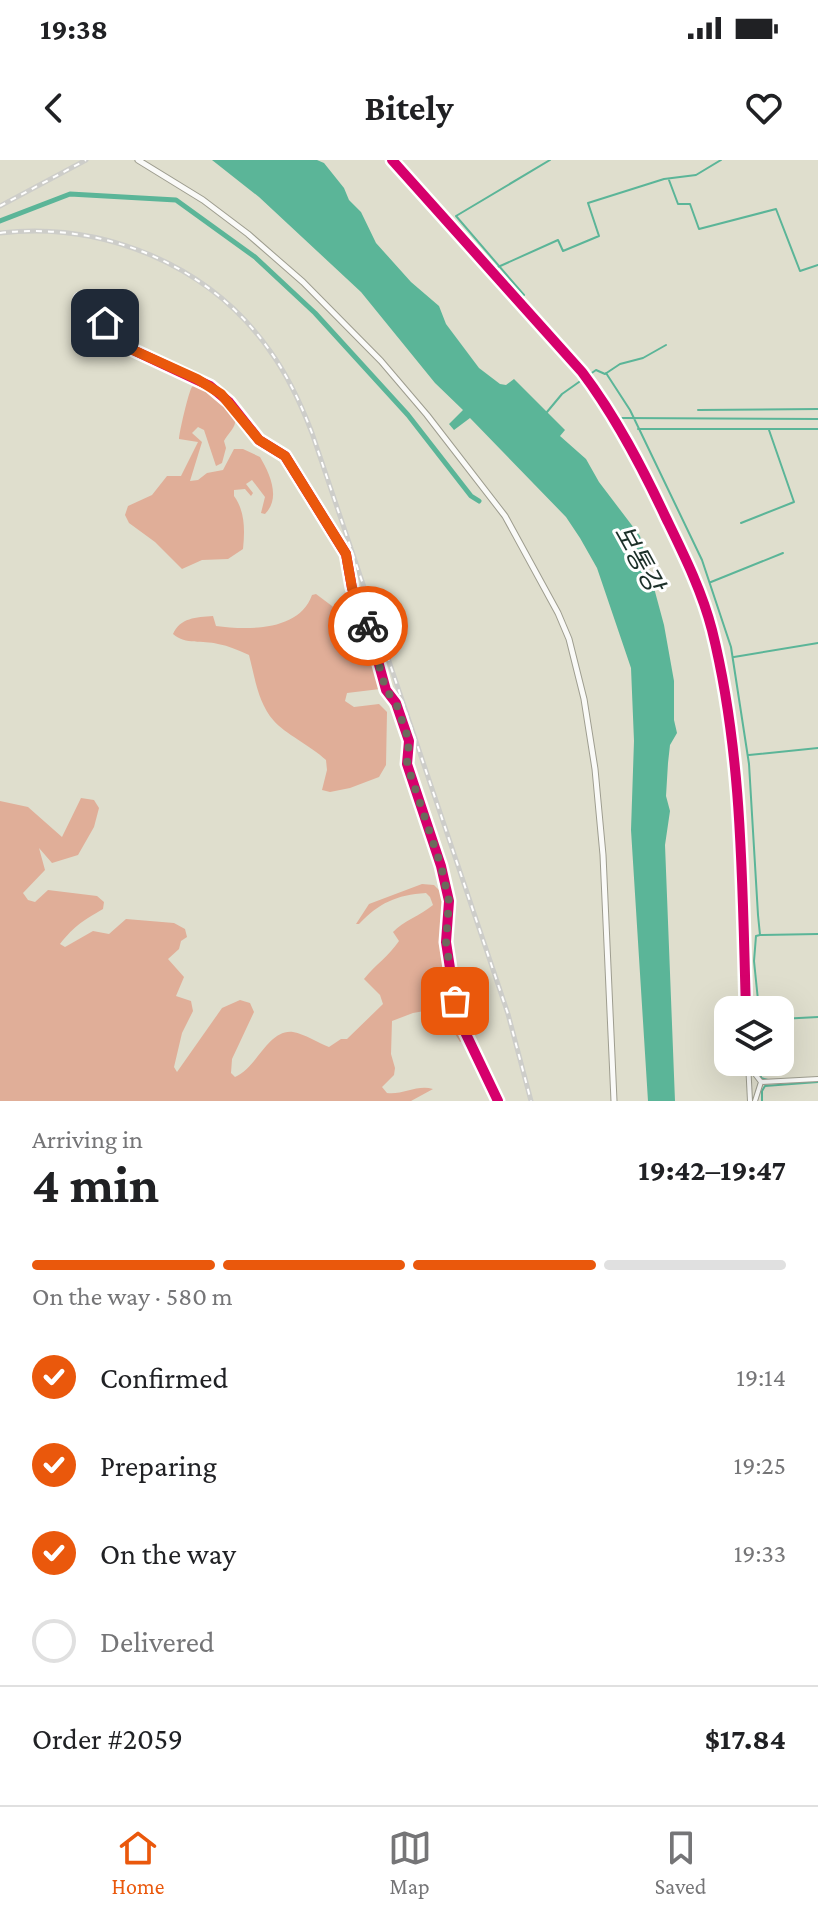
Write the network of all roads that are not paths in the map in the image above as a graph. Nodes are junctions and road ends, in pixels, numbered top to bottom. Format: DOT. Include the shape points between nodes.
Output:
graph roads {
  1 [pos="138,160"];
  2 [pos="392,160"];
  3 [pos="80,299"];
  4 [pos="745,996"];
  5 [pos="750,1076"];
  6 [pos="757,1076"];
  7 [pos="818,1079"];
  8 [pos="761,1082"];
  9 [pos="498,1101"];
  10 [pos="614,1101"];
  11 [pos="753,1101"];
  1 -- 10 [label="main road" via="248,234 381,361 505,516 558,613 584,699 595,769"];
  2 -- 4 [label="street" via="599,395 645,474 695,580 717,655 733,750"];
  3 -- 9 [label="street" via="133,350 221,394 259,440 285,456 346,554 386,690 409,741 407,764 441,866 449,901 446,942 455,1001"];
  5 -- 11 [label="street"];
  6 -- 8 [label="street"];
  7 -- 8 [label="street"];
  8 -- 11 [label="street"];
}
